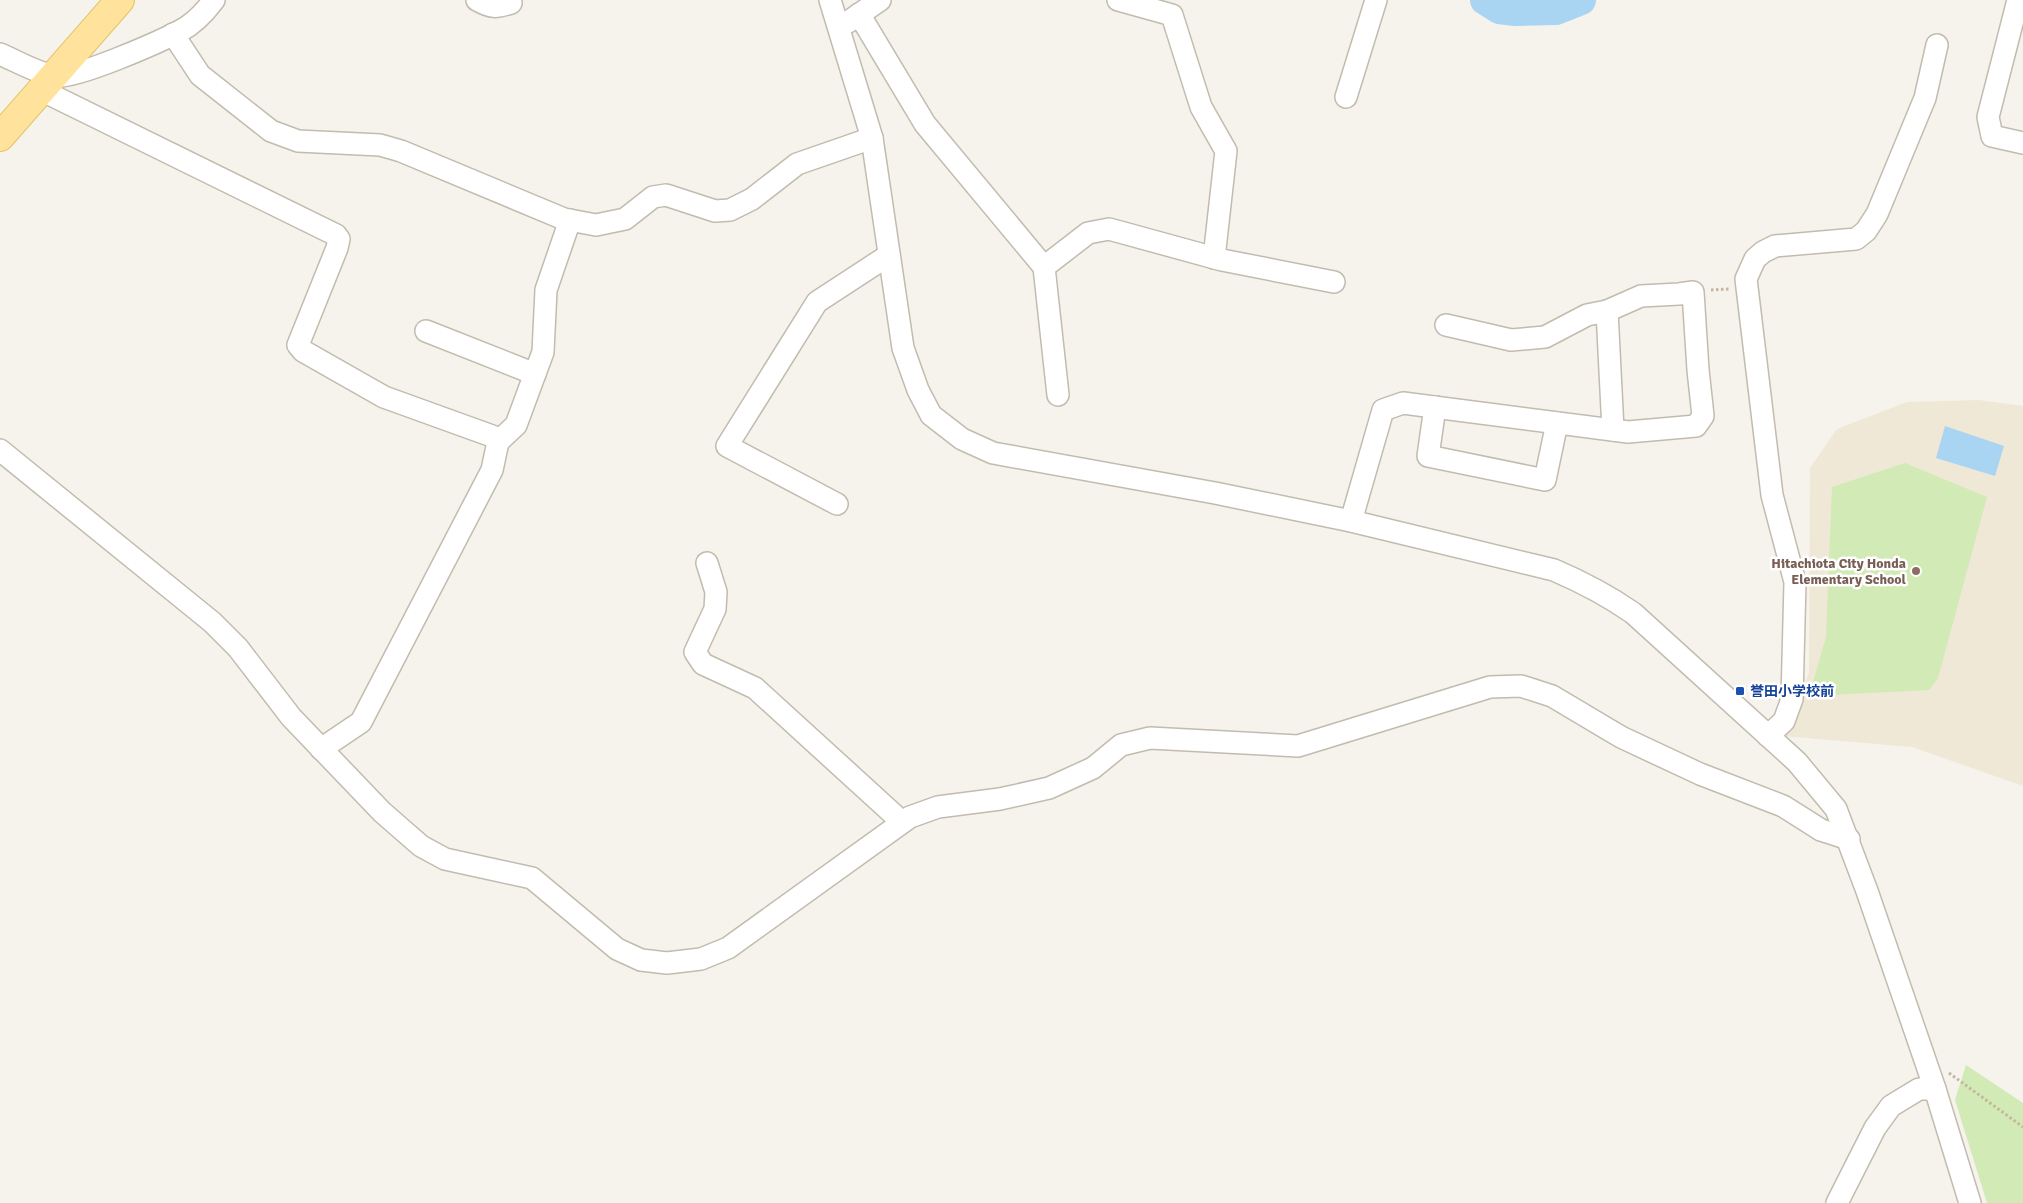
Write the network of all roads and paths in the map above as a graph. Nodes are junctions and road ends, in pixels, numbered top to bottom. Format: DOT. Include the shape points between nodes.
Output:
graph roads {
  1 [pos="120,0"];
  2 [pos="214,0"];
  3 [pos="477,0"];
  4 [pos="830,0"];
  5 [pos="880,0"];
  6 [pos="1118,0"];
  7 [pos="1376,0"];
  8 [pos="2018,0"];
  9 [pos="512,3"];
  10 [pos="859,14"];
  11 [pos="840,31"];
  12 [pos="173,34"];
  13 [pos="1937,45"];
  14 [pos="0,54"];
  15 [pos="47,83"];
  16 [pos="1346,97"];
  17 [pos="0,137"];
  18 [pos="872,138"];
  19 [pos="2023,143"];
  20 [pos="570,220"];
  21 [pos="889,255"];
  22 [pos="1214,258"];
  23 [pos="1044,267"];
  24 [pos="1334,282"];
  25 [pos="1748,287"];
  26 [pos="1693,292"];
  27 [pos="1607,311"];
  28 [pos="1446,325"];
  29 [pos="426,331"];
  30 [pos="535,374"];
  31 [pos="1058,395"];
  32 [pos="1435,407"];
  33 [pos="1557,423"];
  34 [pos="1613,430"];
  35 [pos="498,442"];
  36 [pos="1,453"];
  37 [pos="837,504"];
  38 [pos="1351,521"];
  39 [pos="707,563"];
  40 [pos="1768,736"];
  41 [pos="321,749"];
  42 [pos="902,822"];
  43 [pos="1849,839"];
  44 [pos="1927,1068"];
  45 [pos="1934,1089"];
  46 [pos="2023,1127"];
  47 [pos="1837,1203"];
  48 [pos="1970,1203"];
  1 -- 15 [label="main road"];
  2 -- 12 [label="street" via="205,12"];
  3 -- 9 [label="street" via="489,7"];
  4 -- 11 [label="street"];
  5 -- 10 [label="street"];
  6 -- 22 [label="street" via="1172,15 1202,107 1226,151"];
  7 -- 16 [label="street"];
  8 -- 19 [label="street" via="1988,118 1992,136"];
  10 -- 11 [label="street"];
  10 -- 23 [label="street" via="925,124"];
  11 -- 18 [label="street"];
  12 -- 15 [label="street" via="106,63"];
  12 -- 20 [label="street" via="200,75 271,131 298,141 380,145 401,151"];
  13 -- 25 [label="street" via="1925,98 1881,206 1866,231 1856,239 1775,246 1755,259 1746,279"];
  14 -- 15 [label="street"];
  15 -- 17 [label="main road"];
  15 -- 35 [label="street" via="336,236 339,239 298,345 303,351 384,397 492,436"];
  18 -- 20 [label="street" via="797,164 752,199 730,210 715,212 666,195 653,197 625,219 596,225"];
  18 -- 21 [label="street"];
  20 -- 30 [label="street" via="546,290 544,352"];
  21 -- 37 [label="street" via="817,302 727,446"];
  21 -- 38 [label="street" via="903,348 918,390 931,415 962,439 993,453"];
  22 -- 23 [label="street" via="1109,229 1088,233"];
  22 -- 24 [label="street"];
  23 -- 31 [label="street"];
  25 -- 26 [label="path"];
  25 -- 40 [label="street" via="1772,495 1795,582 1792,699 1784,721"];
  26 -- 27 [label="street" via="1640,296"];
  26 -- 34 [label="street" via="1703,416 1696,426 1628,432"];
  27 -- 28 [label="street" via="1587,315 1545,337 1511,340"];
  27 -- 34 [label="street"];
  29 -- 30 [label="street"];
  30 -- 35 [label="street" via="516,426"];
  32 -- 33 [label="street"];
  32 -- 33 [label="street" via="1428,456 1545,480"];
  32 -- 38 [label="street" via="1404,403 1383,410"];
  33 -- 34 [label="street"];
  35 -- 41 [label="street" via="492,470 361,722"];
  36 -- 41 [label="street" via="212,622 238,648 291,717"];
  38 -- 40 [label="street" via="1545,568 1582,582 1633,613"];
  39 -- 42 [label="street" via="716,592 715,609 696,652 703,664 755,688"];
  40 -- 43 [label="street" via="1823,792 1836,809"];
  41 -- 42 [label="street" via="382,812 421,846 444,860 532,878 617,949 641,960 667,963 701,959 728,948"];
  42 -- 43 [label="street" via="938,807 1000,799 1049,788 1093,768 1121,745 1150,738 1298,746 1490,687 1520,686 1552,696 1621,737 1700,774 1783,806 1822,830"];
  43 -- 44 [label="street"];
  44 -- 45 [label="street"];
  44 -- 46 [label="path" via="1944,1070"];
  45 -- 47 [label="street" via="1919,1089 1891,1106 1875,1128"];
  45 -- 48 [label="street"];
}
